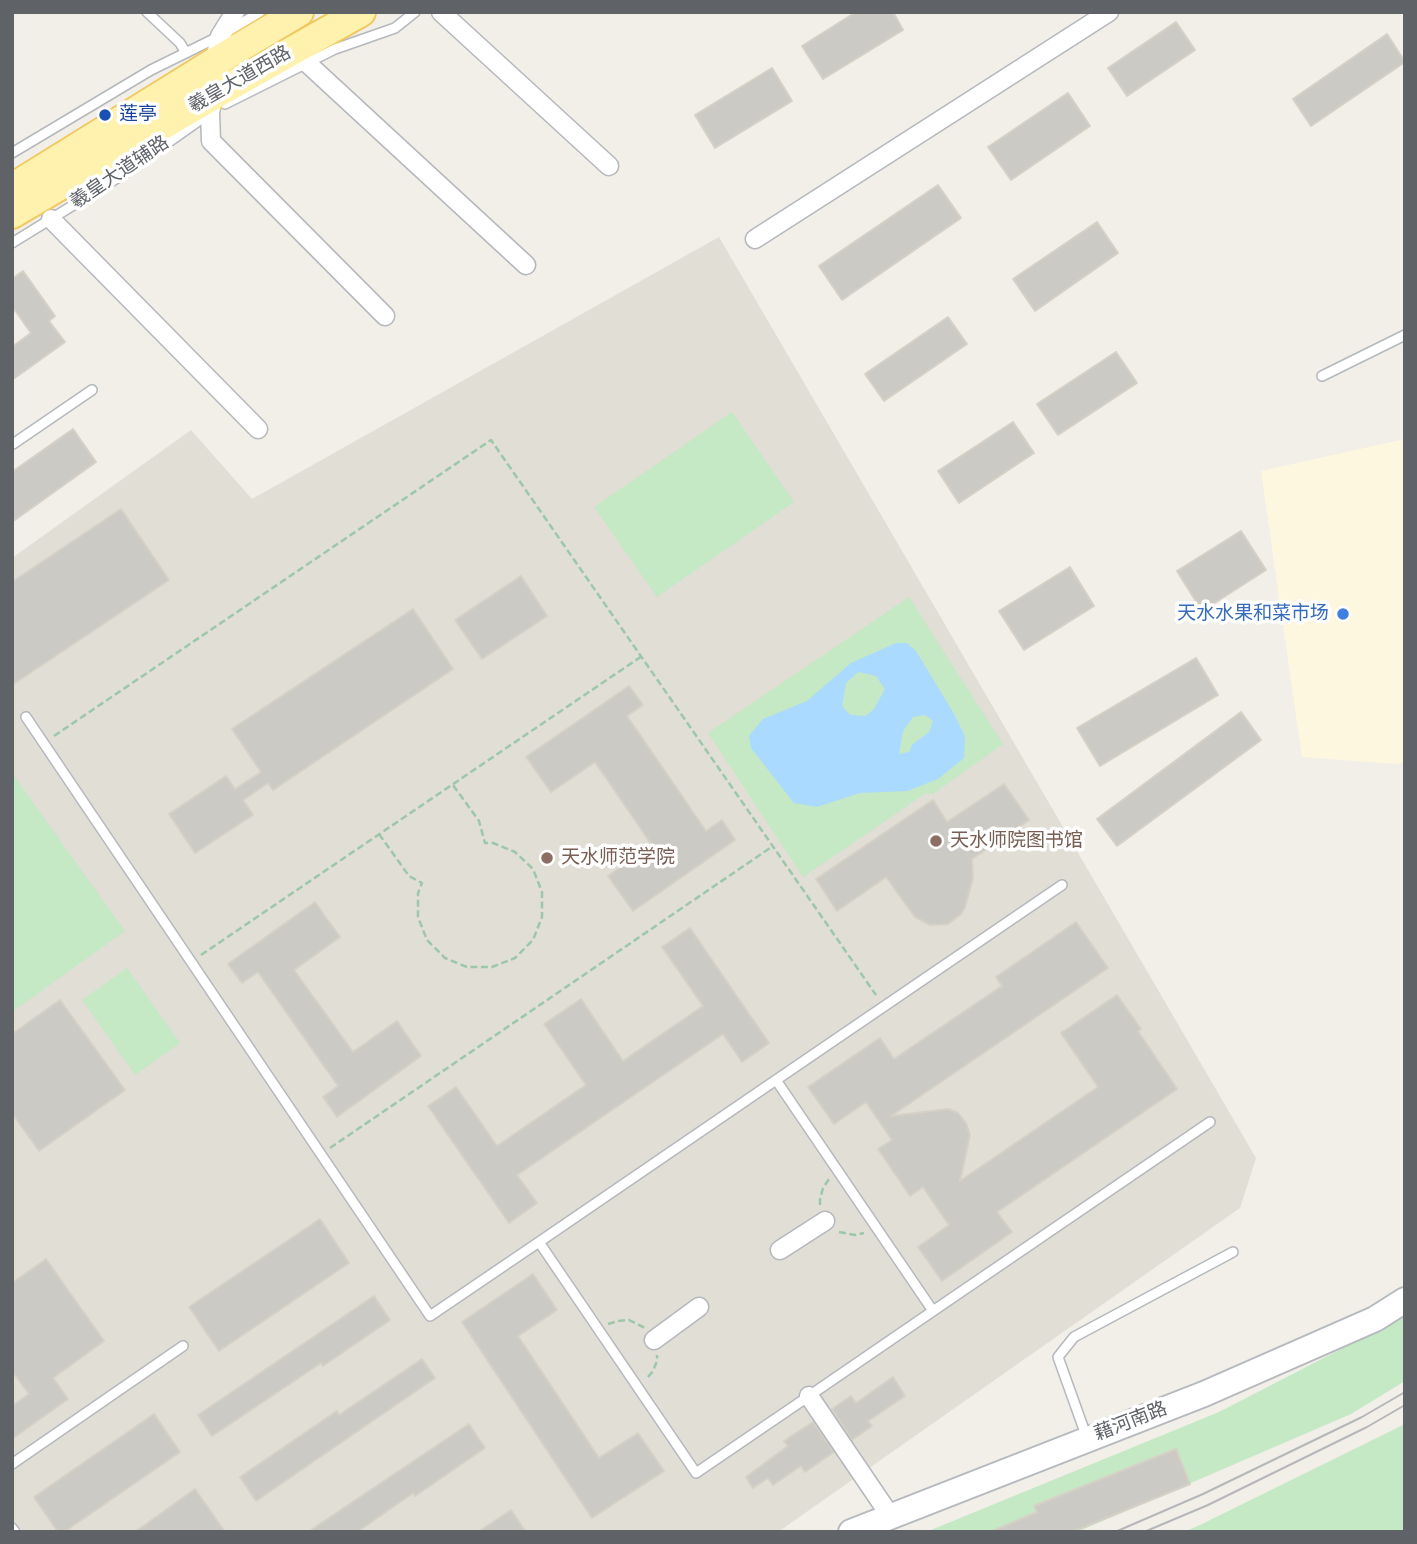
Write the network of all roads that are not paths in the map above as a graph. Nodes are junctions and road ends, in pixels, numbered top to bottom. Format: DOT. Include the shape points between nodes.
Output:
graph roads {
  1 [pos="146,12"];
  2 [pos="236,12"];
  3 [pos="260,12"];
  4 [pos="299,12"];
  5 [pos="360,12"];
  6 [pos="415,12"];
  7 [pos="441,12"];
  8 [pos="1108,12"];
  9 [pos="218,49"];
  10 [pos="186,53"];
  11 [pos="307,63"];
  12 [pos="212,103"];
  13 [pos="12,153"];
  14 [pos="609,166"];
  15 [pos="12,188"];
  16 [pos="12,214"];
  17 [pos="51,219"];
  18 [pos="755,239"];
  19 [pos="12,243"];
  20 [pos="526,265"];
  21 [pos="385,316"];
  22 [pos="1405,335"];
  23 [pos="1322,376"];
  24 [pos="92,390"];
  25 [pos="258,429"];
  26 [pos="12,442"];
  27 [pos="26,717"];
  28 [pos="1062,885"];
  29 [pos="776,1080"];
  30 [pos="1209,1122"];
  31 [pos="825,1221"];
  32 [pos="539,1242"];
  33 [pos="780,1250"];
  34 [pos="1233,1252"];
  35 [pos="1405,1300"];
  36 [pos="699,1307"];
  37 [pos="933,1311"];
  38 [pos="654,1340"];
  39 [pos="183,1346"];
  40 [pos="808,1395"];
  41 [pos="1087,1439"];
  42 [pos="12,1464"];
  43 [pos="891,1517"];
  44 [pos="851,1532"];
  1 -- 10 [label="lane"];
  2 -- 9 [label="street"];
  3 -- 9 [label="lane"];
  4 -- 9 [label="main road, 羲皇大道西路"];
  5 -- 12 [label="main road, 羲皇大道西路"];
  6 -- 11 [label="lane, 羲皇大道辅路" via="395,28"];
  7 -- 14 [label="street"];
  8 -- 18 [label="street"];
  9 -- 10 [label="lane"];
  9 -- 12 [label="street"];
  9 -- 15 [label="main road, 羲皇大道西路"];
  10 -- 13 [label="lane"];
  11 -- 12 [label="lane, 羲皇大道辅路"];
  11 -- 20 [label="street"];
  12 -- 16 [label="main road, 羲皇大道西路"];
  12 -- 17 [label="lane, 羲皇大道辅路" via="118,177"];
  12 -- 21 [label="street" via="211,141"];
  17 -- 19 [label="lane, 羲皇大道辅路"];
  17 -- 25 [label="street"];
  22 -- 23 [label="lane"];
  24 -- 26 [label="lane"];
  27 -- 32 [label="lane" via="430,1316"];
  28 -- 29 [label="lane"];
  29 -- 32 [label="lane"];
  29 -- 37 [label="lane"];
  30 -- 37 [label="lane"];
  31 -- 33 [label="street"];
  32 -- 40 [label="lane" via="696,1472"];
  34 -- 41 [label="lane" via="1074,1336 1058,1357"];
  35 -- 41 [label="main road, 藉河南路" via="1375,1319 1204,1394"];
  36 -- 38 [label="street"];
  37 -- 40 [label="lane"];
  39 -- 42 [label="lane"];
  40 -- 43 [label="street"];
  41 -- 43 [label="main road, 藉河南路"];
  43 -- 44 [label="main road, 藉河南路"];
}
